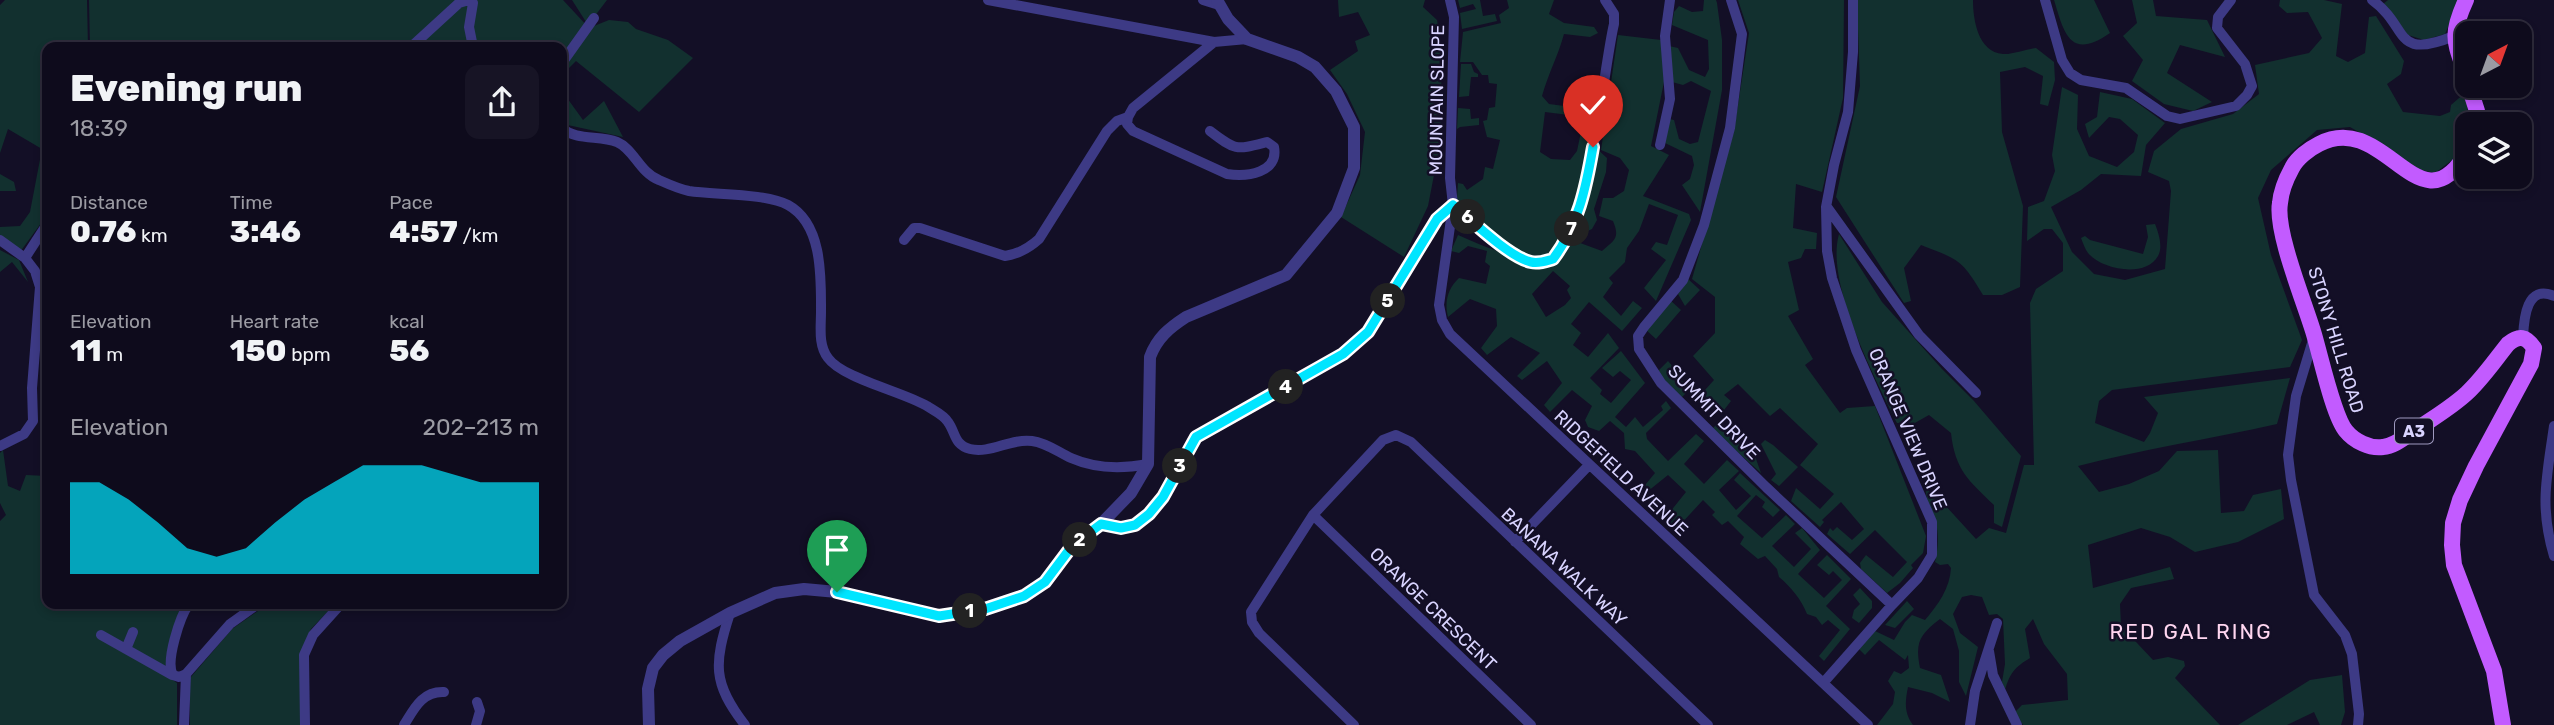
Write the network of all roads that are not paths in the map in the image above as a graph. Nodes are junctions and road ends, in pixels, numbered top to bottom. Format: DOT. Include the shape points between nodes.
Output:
graph roads {
  1 [pos="988,0"];
  2 [pos="1203,0"];
  3 [pos="1450,0"];
  4 [pos="1605,0"];
  5 [pos="1670,0"];
  6 [pos="1731,0"];
  7 [pos="1853,0"];
  8 [pos="2045,0"];
  9 [pos="2231,0"];
  10 [pos="2372,0"];
  11 [pos="2466,0"];
  12 [pos="1218,3"];
  13 [pos="594,18"];
  14 [pos="2454,36"];
  15 [pos="1247,39"];
  16 [pos="2455,39"];
  17 [pos="416,42"];
  18 [pos="472,42"];
  19 [pos="1214,42"];
  20 [pos="567,56"];
  21 [pos="1128,117"];
  22 [pos="1210,131"];
  23 [pos="567,133"];
  24 [pos="1660,145"];
  25 [pos="2455,169"];
  26 [pos="1453,205"];
  27 [pos="1826,207"];
  28 [pos="42,232"];
  29 [pos="0,240"];
  30 [pos="904,240"];
  31 [pos="25,258"];
  32 [pos="2554,296"];
  33 [pos="42,306"];
  34 [pos="2315,336"];
  35 [pos="2523,337"];
  36 [pos="35,355"];
  37 [pos="42,356"];
  38 [pos="1976,393"];
  39 [pos="2554,426"];
  40 [pos="0,446"];
  41 [pos="1148,464"];
  42 [pos="1589,465"];
  43 [pos="1313,515"];
  44 [pos="1101,524"];
  45 [pos="1515,542"];
  46 [pos="2554,556"];
  47 [pos="1892,605"];
  48 [pos="187,609"];
  49 [pos="251,609"];
  50 [pos="336,609"];
  51 [pos="730,613"];
  52 [pos="1997,623"];
  53 [pos="133,632"];
  54 [pos="101,635"];
  55 [pos="1988,647"];
  56 [pos="126,649"];
  57 [pos="186,674"];
  58 [pos="173,675"];
  59 [pos="1824,682"];
  60 [pos="444,692"];
  61 [pos="477,702"];
  62 [pos="184,725"];
  63 [pos="305,725"];
  64 [pos="404,725"];
  65 [pos="476,725"];
  66 [pos="649,725"];
  67 [pos="745,725"];
  68 [pos="1354,725"];
  69 [pos="1531,725"];
  70 [pos="1707,725"];
  71 [pos="1868,725"];
  72 [pos="1970,725"];
  73 [pos="2017,725"];
  74 [pos="2358,725"];
  75 [pos="2503,725"];
  1 -- 19 [label="street"];
  2 -- 12 [label="street"];
  3 -- 26 [label="street, MOUNTAIN SLOPE" via="1454,17"];
  4 -- 26 [label="street" via="1614,24 1588,179 1577,220 1561,249 1553,259 1530,262 1497,242"];
  5 -- 24 [label="street" via="1665,36 1670,99"];
  6 -- 47 [label="street, SUMMIT DRIVE" via="1742,34 1730,128 1704,225 1683,280 1638,336 1639,349 1661,383"];
  7 -- 27 [label="street, ORANGE VIEW DRIVE" via="1848,112"];
  8 -- 9 [label="street" via="2070,73 2081,80 2126,88 2167,116 2180,119 2236,106 2252,86 2245,64 2217,28 2218,17"];
  10 -- 14 [label="street" via="2412,44 2429,46"];
  11 -- 14 [label="main road"];
  12 -- 15 [label="street"];
  13 -- 20 [label="street"];
  14 -- 16 [label="main road"];
  15 -- 19 [label="street"];
  15 -- 41 [label="street" via="1298,57 1315,67 1336,91 1354,127 1354,168 1337,213 1286,275 1186,317 1163,334 1150,356"];
  17 -- 18 [label="street" via="459,3 469,0 473,3"];
  19 -- 21 [label="street"];
  21 -- 22 [label="street" via="1126,124 1133,131 1227,174 1261,171 1276,157 1268,142 1232,147"];
  21 -- 30 [label="street" via="1107,131 1029,248 1005,256 920,228 914,228"];
  23 -- 41 [label="street" via="624,145 654,179 687,190 786,204 798,213 807,225 821,273 821,335 828,360 931,408 948,422 957,442 982,449 1032,441 1079,461 1111,468"];
  25 -- 34 [label="main road, STONY HILL ROAD / A3" via="2428,180 2413,176 2374,145 2342,136 2310,149 2294,164 2279,205 2283,239"];
  26 -- 42 [label="street, RIDGEFIELD AVENUE" via="1439,305 1442,320 1450,334"];
  26 -- 44 [label="street" via="1437,219 1368,332 1343,354 1196,437 1163,497 1135,525"];
  27 -- 38 [label="street" via="1919,335"];
  27 -- 47 [label="street, ORANGE VIEW DRIVE" via="1832,278 1856,350 1932,522 1932,555"];
  28 -- 31 [label="street"];
  29 -- 31 [label="street"];
  31 -- 33 [label="street" via="35,271"];
  32 -- 35 [label="street" via="2534,295 2524,319"];
  33 -- 36 [label="street"];
  34 -- 35 [label="main road, STONY HILL ROAD / A3" via="2344,430 2358,443 2385,447 2466,394 2508,344"];
  34 -- 74 [label="street" via="2296,396 2288,455 2314,595 2345,635 2352,654"];
  35 -- 75 [label="main road" via="2534,355 2460,500 2453,523 2455,565 2494,671"];
  36 -- 37 [label="street"];
  36 -- 40 [label="street" via="33,421 24,434"];
  39 -- 46 [label="street" via="2544,500"];
  41 -- 44 [label="street" via="1131,494"];
  42 -- 45 [label="street"];
  42 -- 59 [label="street, RIDGEFIELD AVENUE"];
  43 -- 45 [label="street, BANANA WALK WAY" via="1383,440 1396,435 1411,442"];
  43 -- 68 [label="street" via="1254,603 1252,622"];
  43 -- 69 [label="street, ORANGE CRESCENT"];
  44 -- 51 [label="street" via="1072,546 1045,582 1024,596 985,609 939,616 837,592 804,589 775,593"];
  45 -- 70 [label="street, BANANA WALK WAY"];
  47 -- 59 [label="street, ORANGE VIEW DRIVE"];
  48 -- 58 [label="street" via="173,645 169,667"];
  49 -- 57 [label="street" via="230,624"];
  50 -- 63 [label="street" via="313,635 304,655"];
  51 -- 66 [label="street" via="680,641 653,668 648,689"];
  51 -- 67 [label="street" via="719,648 719,677 728,703"];
  52 -- 55 [label="street"];
  53 -- 56 [label="street"];
  54 -- 56 [label="street"];
  55 -- 72 [label="street"];
  55 -- 73 [label="street" via="1993,675"];
  56 -- 58 [label="street"];
  57 -- 58 [label="street"];
  57 -- 62 [label="street"];
  59 -- 71 [label="street, RIDGEFIELD AVENUE"];
  60 -- 64 [label="street" via="418,702"];
  61 -- 65 [label="street"];
}
